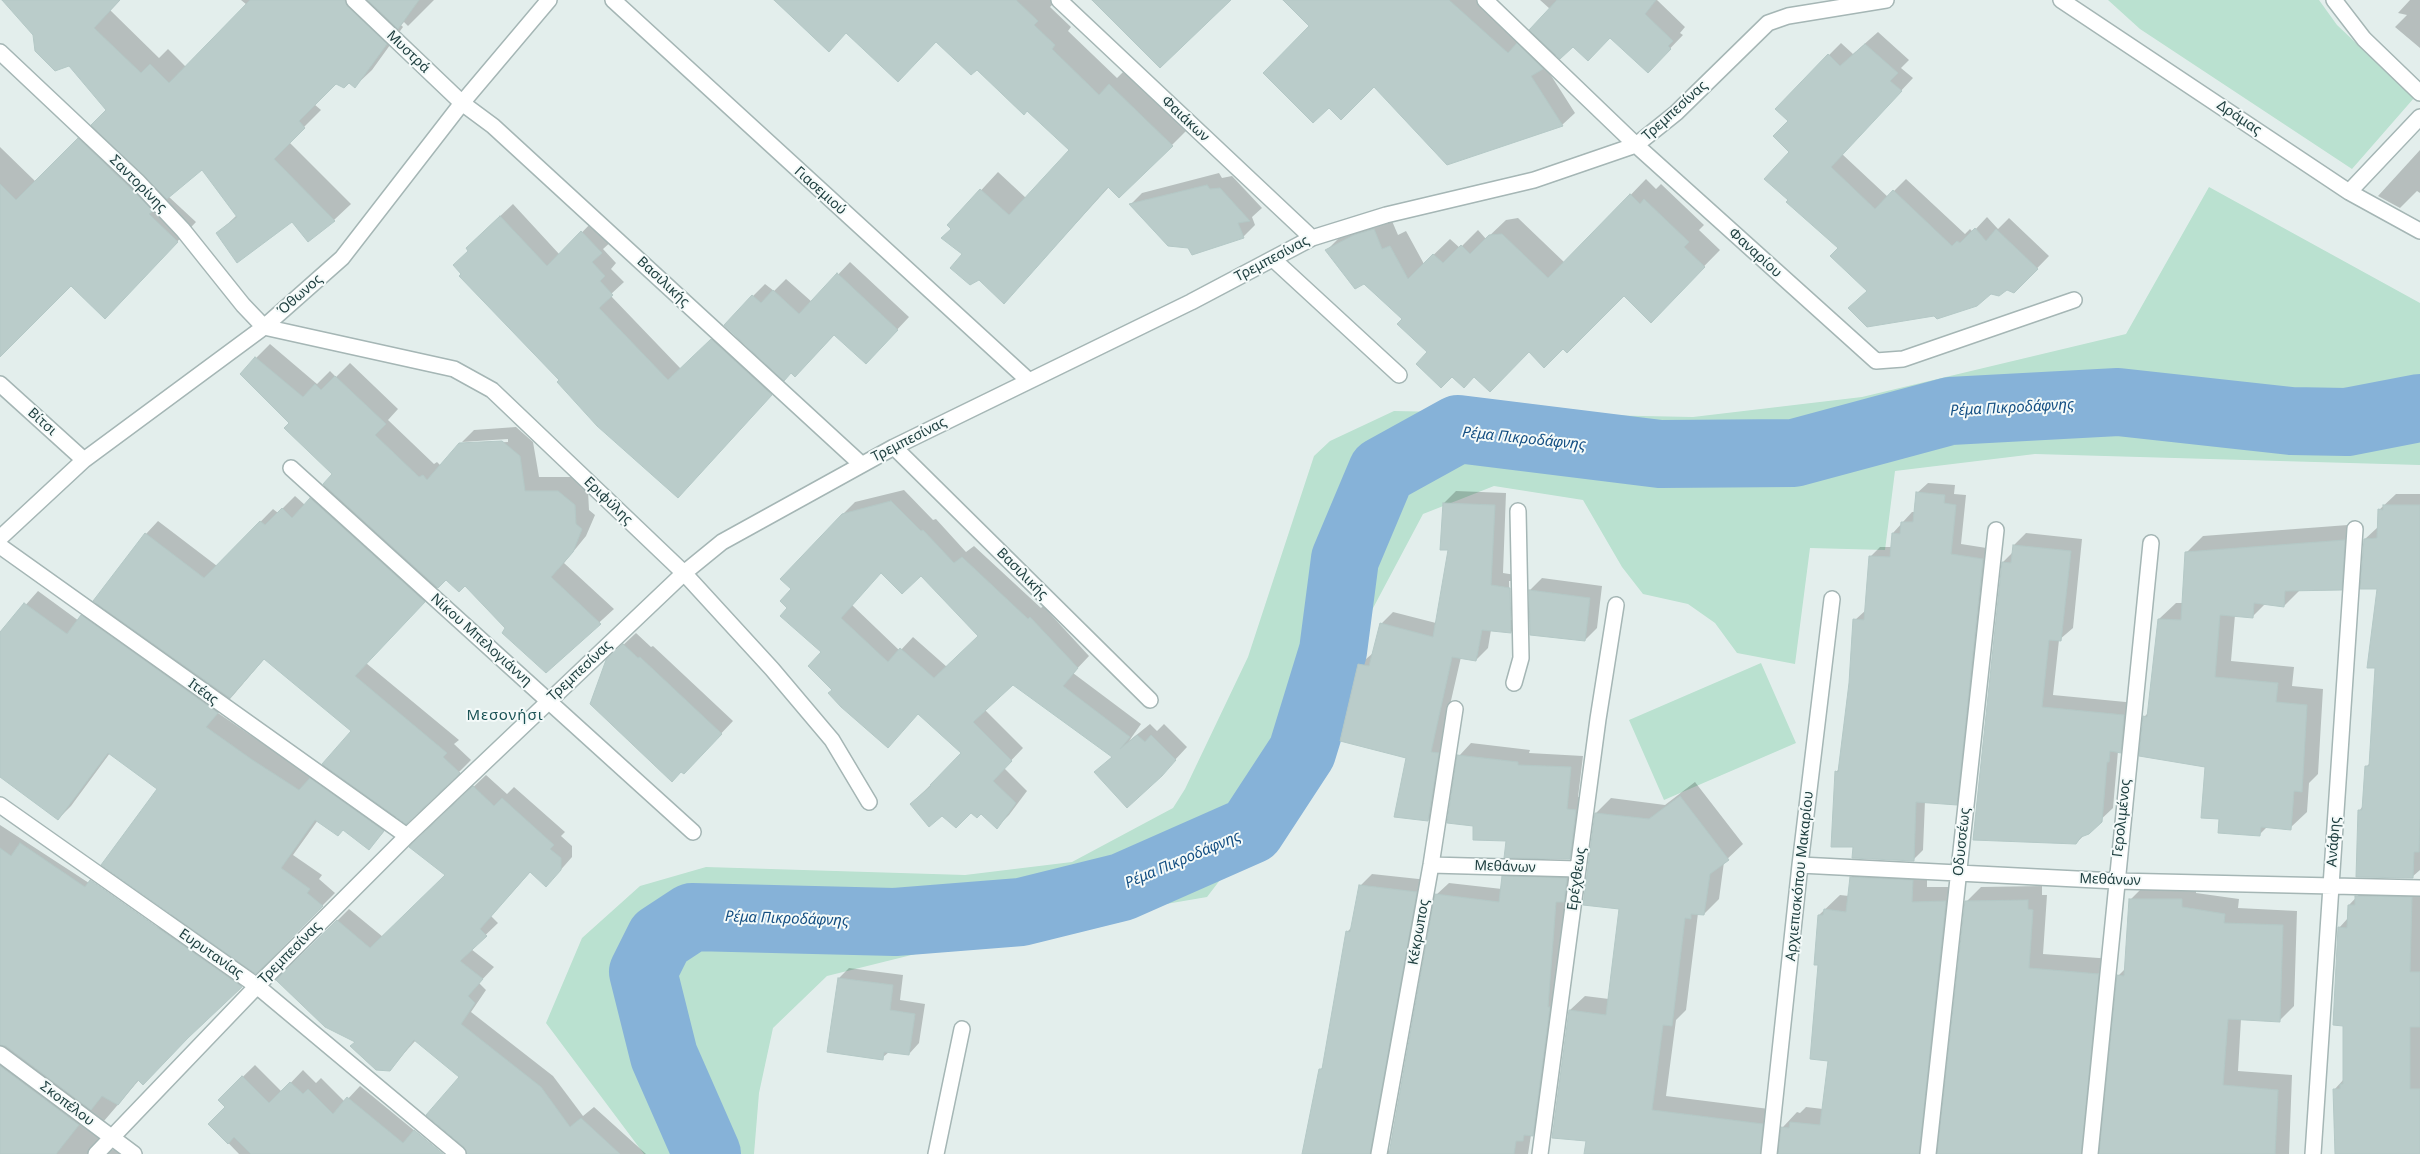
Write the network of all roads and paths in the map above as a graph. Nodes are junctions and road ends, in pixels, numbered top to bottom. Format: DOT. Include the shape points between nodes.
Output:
graph roads {
  1 [pos="354,0"];
  2 [pos="549,0"];
  3 [pos="613,0"];
  4 [pos="1059,0"];
  5 [pos="1485,0"];
  6 [pos="1886,0"];
  7 [pos="2061,0"];
  8 [pos="2334,0"];
  9 [pos="0,52"];
  10 [pos="2420,93"];
  11 [pos="462,103"];
  12 [pos="2420,117"];
  13 [pos="1636,145"];
  14 [pos="2349,192"];
  15 [pos="2420,231"];
  16 [pos="1312,238"];
  17 [pos="1273,259"];
  18 [pos="2074,300"];
  19 [pos="264,326"];
  20 [pos="1399,375"];
  21 [pos="1028,380"];
  22 [pos="0,384"];
  23 [pos="894,447"];
  24 [pos="84,460"];
  25 [pos="861,464"];
  26 [pos="291,468"];
  27 [pos="1518,511"];
  28 [pos="2355,529"];
  29 [pos="1996,530"];
  30 [pos="0,538"];
  31 [pos="2151,543"];
  32 [pos="0,546"];
  33 [pos="684,573"];
  34 [pos="1832,599"];
  35 [pos="1616,605"];
  36 [pos="1514,683"];
  37 [pos="1150,700"];
  38 [pos="548,701"];
  39 [pos="1456,709"];
  40 [pos="869,802"];
  41 [pos="0,805"];
  42 [pos="693,832"];
  43 [pos="407,836"];
  44 [pos="1431,865"];
  45 [pos="1800,865"];
  46 [pos="1578,869"];
  47 [pos="1958,873"];
  48 [pos="2116,881"];
  49 [pos="2331,887"];
  50 [pos="2420,888"];
  51 [pos="257,986"];
  52 [pos="962,1029"];
  53 [pos="0,1054"];
  54 [pos="113,1138"];
  55 [pos="96,1154"];
  56 [pos="134,1154"];
  57 [pos="458,1154"];
  58 [pos="936,1154"];
  59 [pos="1379,1154"];
  60 [pos="1540,1154"];
  61 [pos="1769,1154"];
  62 [pos="1928,1154"];
  63 [pos="2090,1154"];
  64 [pos="2313,1154"];
  1 -- 11 [label="street, Μυστρά"];
  2 -- 11 [label="street, Όθωνος"];
  3 -- 21 [label="street, Γιασεμιού"];
  4 -- 16 [label="street, Φαιάκων"];
  5 -- 13 [label="street, Φαναρίου"];
  6 -- 13 [label="street, Τρεμπεσίνας" via="1788,16 1768,23 1676,113"];
  7 -- 14 [label="street, Δράμας"];
  8 -- 10 [label="street" via="2364,39"];
  9 -- 19 [label="street, Σαντορίνης" via="143,188"];
  11 -- 19 [label="street, Όθωνος" via="342,258"];
  11 -- 25 [label="street, Βασιλικής" via="493,126"];
  12 -- 14 [label="street"];
  13 -- 16 [label="street, Τρεμπεσίνας" via="1534,180 1386,215"];
  13 -- 18 [label="street, Φαναρίου" via="1876,361 1902,359"];
  14 -- 15 [label="street, Δράμας"];
  16 -- 17 [label="street, Τρεμπεσίνας"];
  17 -- 20 [label="street"];
  17 -- 21 [label="street, Τρεμπεσίνας"];
  19 -- 24 [label="street, Όθωνος"];
  19 -- 33 [label="street, Εριφύλης" via="454,369 492,390"];
  21 -- 23 [label="street, Τρεμπεσίνας"];
  22 -- 24 [label="street, Βίτσι"];
  23 -- 25 [label="street, Τρεμπεσίνας"];
  23 -- 37 [label="street, Βασιλικής"];
  24 -- 30 [label="street, Όθωνος"];
  25 -- 33 [label="street, Τρεμπεσίνας" via="722,542"];
  26 -- 38 [label="street, Νίκου Μπελογιάννη"];
  27 -- 36 [label="street" via="1520,658"];
  28 -- 49 [label="street, Ανάφης"];
  29 -- 47 [label="street, Οδυσσέως"];
  31 -- 48 [label="street, Γερολιμένος"];
  32 -- 43 [label="street, Ιτέας"];
  33 -- 38 [label="street, Τρεμπεσίνας"];
  33 -- 40 [label="street, Εριφύλης" via="832,740"];
  34 -- 45 [label="street, Αρχιεπισκόπου Μακαρίου"];
  35 -- 46 [label="street, Ερέχθεως"];
  38 -- 42 [label="street, Νίκου Μπελογιάννη"];
  38 -- 43 [label="street, Τρεμπεσίνας"];
  39 -- 44 [label="street, Κέκρωπος"];
  41 -- 51 [label="street, Ευρυτανίας"];
  43 -- 51 [label="street, Τρεμπεσίνας"];
  44 -- 46 [label="street, Μεθάνων"];
  44 -- 59 [label="street, Κέκρωπος"];
  45 -- 47 [label="street, Μεθάνων"];
  45 -- 61 [label="street, Αρχιεπισκόπου Μακαρίου"];
  46 -- 60 [label="street, Ερέχθεως"];
  47 -- 48 [label="street, Μεθάνων"];
  47 -- 62 [label="street, Οδυσσέως"];
  48 -- 49 [label="street, Μεθάνων"];
  48 -- 63 [label="street, Γερολιμένος"];
  49 -- 50 [label="street, Μεθάνων"];
  49 -- 64 [label="street, Ανάφης"];
  51 -- 54 [label="street, Τρεμπεσίνας"];
  51 -- 57 [label="street, Ευρυτανίας"];
  52 -- 58 [label="street"];
  53 -- 54 [label="street, Σκοπέλου"];
  54 -- 55 [label="street, Τρεμπεσίνας"];
  54 -- 56 [label="street, Σκοπέλου"];
}
